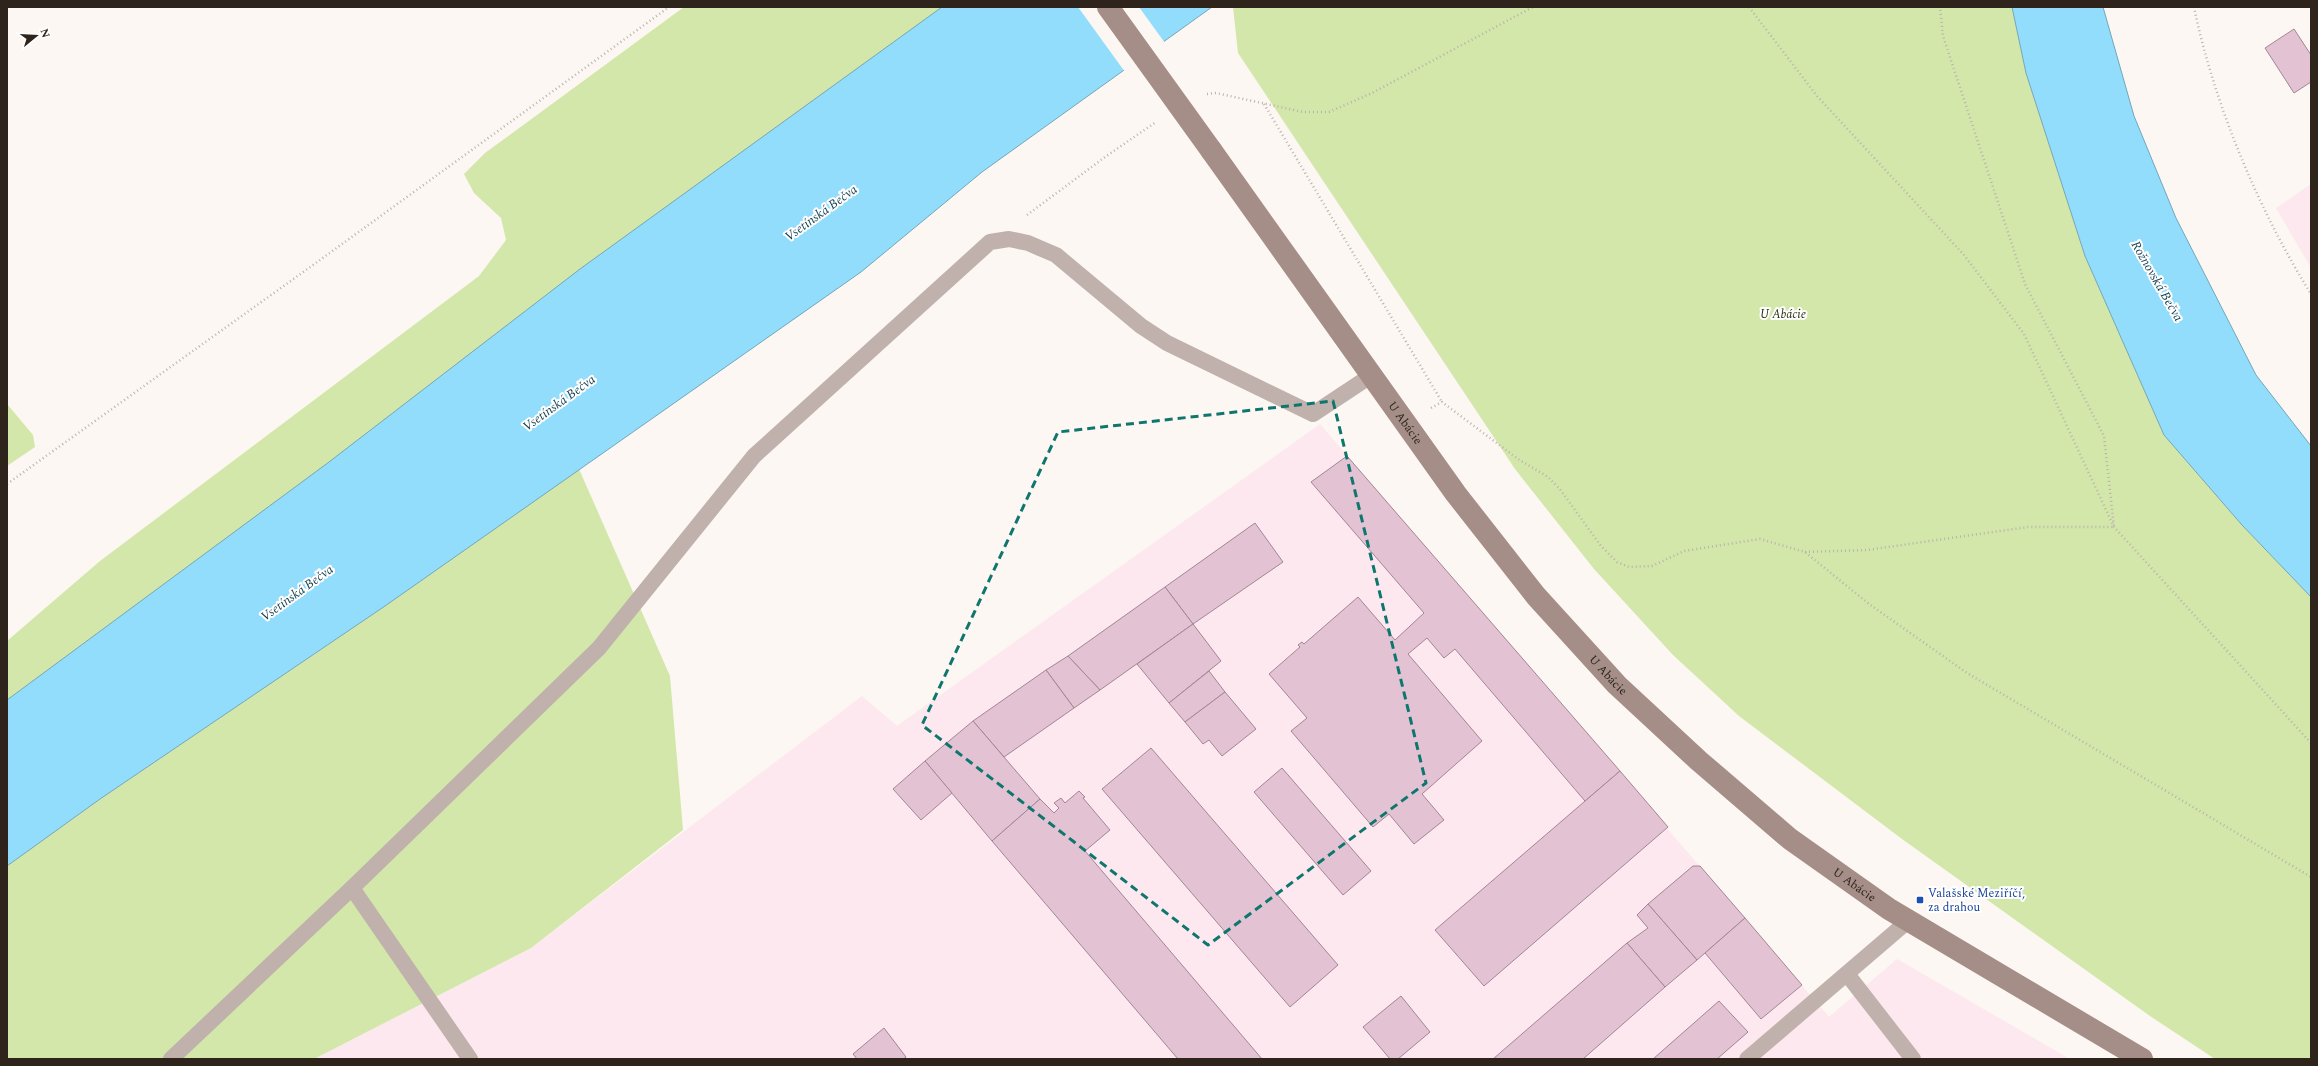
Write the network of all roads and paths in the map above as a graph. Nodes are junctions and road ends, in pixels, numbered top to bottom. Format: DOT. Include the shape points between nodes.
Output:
graph roads {
  1 [pos="669,7"];
  2 [pos="1108,7"];
  3 [pos="1533,7"];
  4 [pos="1749,7"];
  5 [pos="1940,7"];
  6 [pos="2194,7"];
  7 [pos="1202,94"];
  8 [pos="1264,104"];
  9 [pos="1160,120"];
  10 [pos="990,242"];
  11 [pos="2311,294"];
  12 [pos="1372,375"];
  13 [pos="1442,402"];
  14 [pos="1403,420"];
  15 [pos="7,484"];
  16 [pos="2114,527"];
  17 [pos="1805,552"];
  18 [pos="2311,743"];
  19 [pos="2311,877"];
  20 [pos="352,888"];
  21 [pos="1908,921"];
  22 [pos="1847,974"];
  23 [pos="171,1059"];
  24 [pos="470,1059"];
  25 [pos="1747,1059"];
  26 [pos="1913,1059"];
  27 [pos="2142,1059"];
  1 -- 15 [label="path"];
  2 -- 12 [label="main road, U Abácie, bridge"];
  3 -- 8 [label="path" via="1372,93 1329,112 1303,112"];
  4 -- 16 [label="path" via="1817,96 1964,255 2024,334"];
  5 -- 16 [label="path" via="1943,36 2025,284 2104,436"];
  6 -- 11 [label="path" via="2214,82 2258,197 2273,229"];
  7 -- 8 [label="path" via="1216,93"];
  8 -- 13 [label="path"];
  9 -- 10 [label="path" via="1105,157"];
  10 -- 12 [label="lane" via="1016,240 1056,255 1141,326 1167,343 1313,414"];
  10 -- 20 [label="lane" via="754,456 599,648"];
  12 -- 14 [label="main road, U Abácie"];
  13 -- 14 [label="path"];
  13 -- 17 [label="path" via="1518,459 1548,477 1559,488 1601,546 1617,562 1629,567 1652,566 1684,551 1760,539"];
  14 -- 21 [label="main road, U Abácie" via="1456,494 1536,596 1617,685 1699,761 1790,839"];
  16 -- 17 [label="path" via="2028,527 1868,550"];
  16 -- 18 [label="path"];
  17 -- 19 [label="path" via="1869,604 1966,673"];
  20 -- 23 [label="lane"];
  20 -- 24 [label="lane"];
  21 -- 22 [label="lane"];
  21 -- 27 [label="main road, U Abácie"];
  22 -- 25 [label="lane"];
  22 -- 26 [label="lane"];
}
